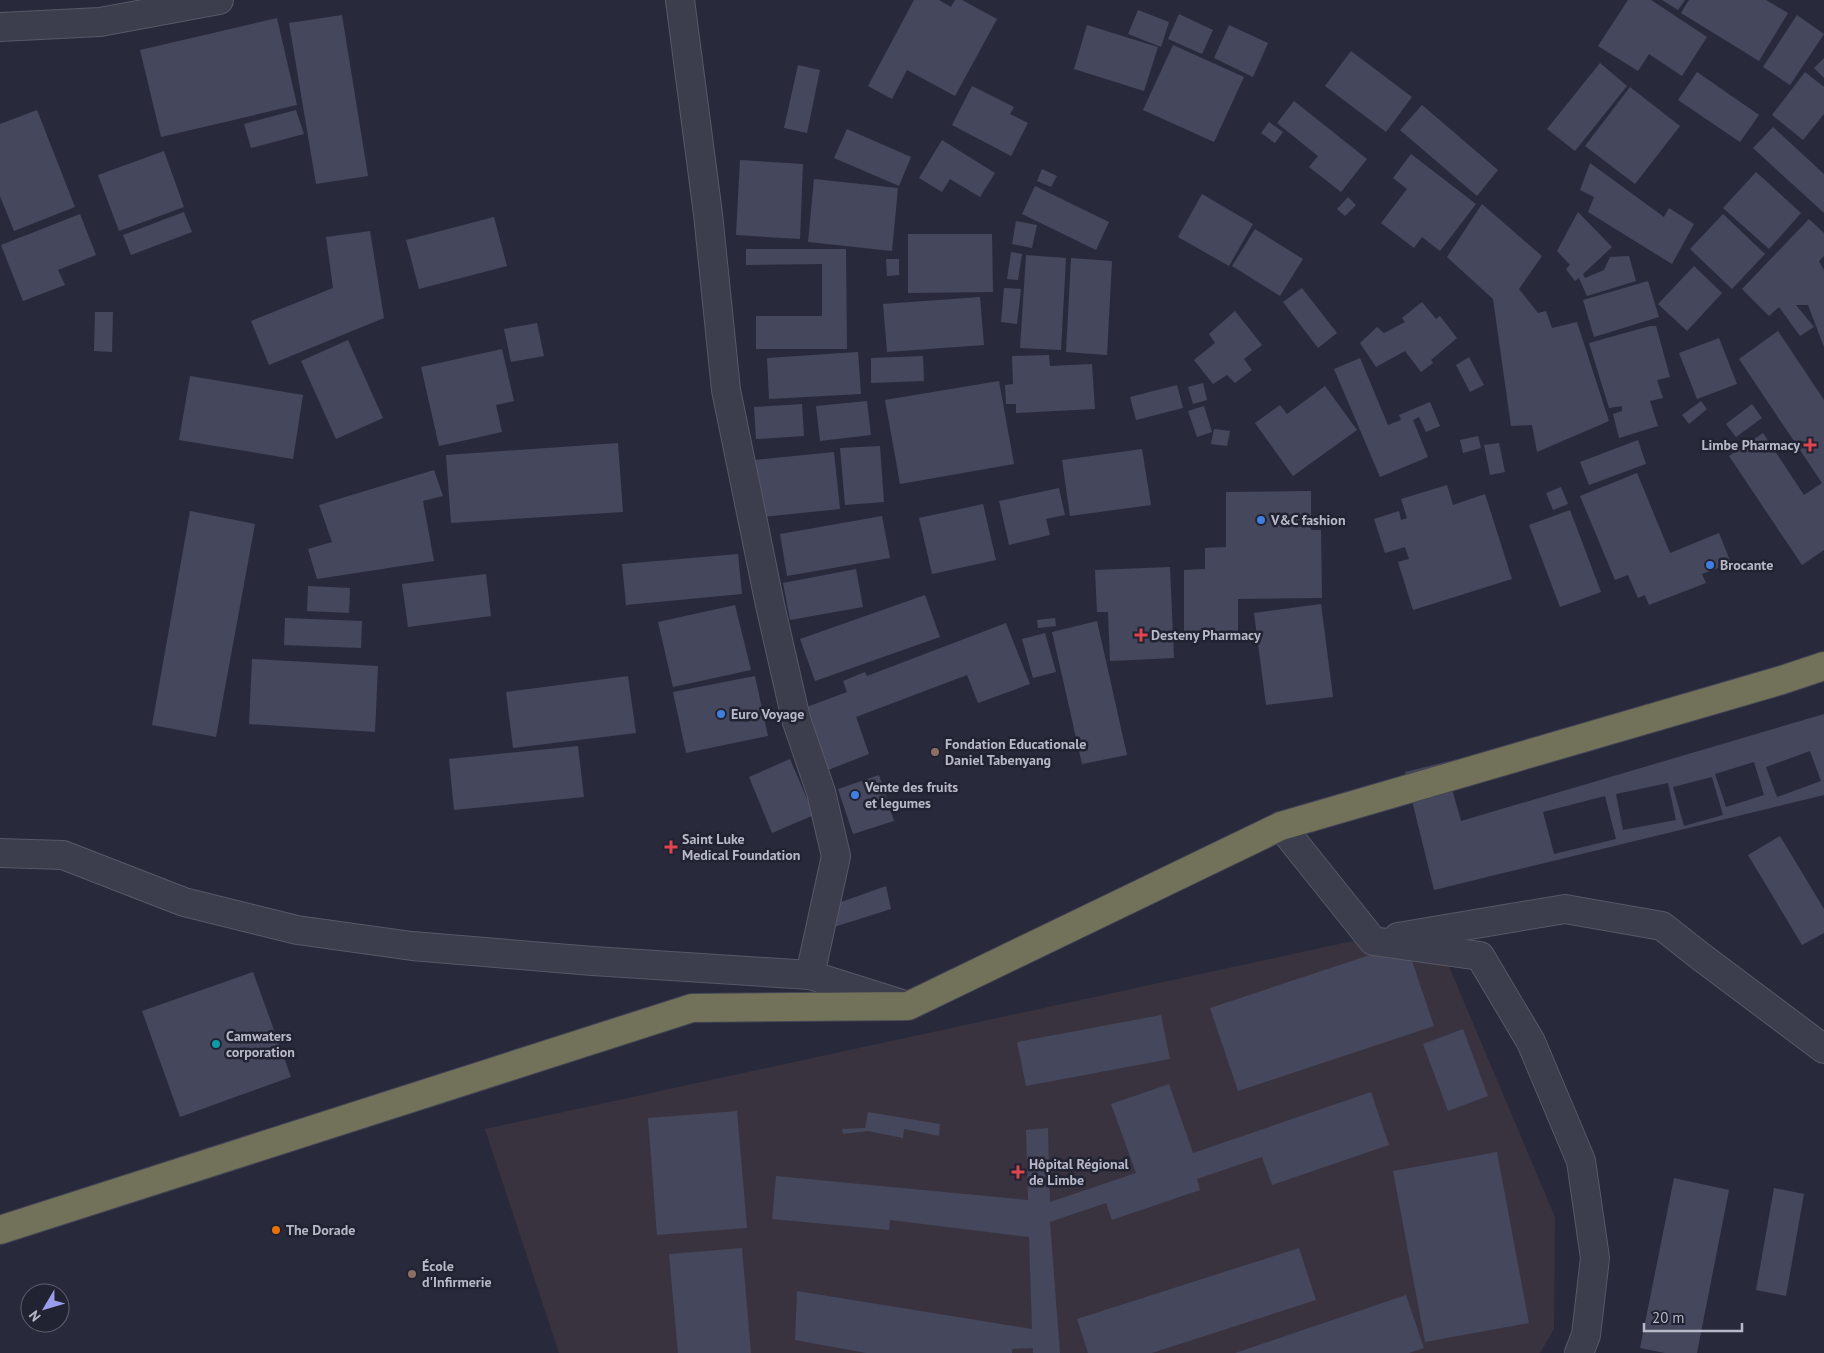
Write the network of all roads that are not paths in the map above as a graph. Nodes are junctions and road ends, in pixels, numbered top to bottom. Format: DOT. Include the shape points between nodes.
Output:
graph roads {
  1 [pos="219,0"];
  2 [pos="680,0"];
  3 [pos="0,27"];
  4 [pos="1824,666"];
  5 [pos="1281,826"];
  6 [pos="0,853"];
  7 [pos="1373,941"];
  8 [pos="810,975"];
  9 [pos="908,1006"];
  10 [pos="1824,1049"];
  11 [pos="0,1230"];
  12 [pos="1579,1353"];
  1 -- 3 [label="street" via="100,22"];
  2 -- 8 [label="street" via="708,214 726,390 794,710 821,792 836,856"];
  4 -- 5 [label="highway"];
  5 -- 7 [label="street"];
  5 -- 9 [label="highway"];
  6 -- 8 [label="street" via="63,855 184,902 298,930 412,946"];
  7 -- 10 [label="street" via="1565,909 1662,926"];
  7 -- 12 [label="street" via="1480,956 1531,1042 1581,1161 1595,1258 1586,1335"];
  8 -- 9 [label="street"];
  9 -- 11 [label="highway" via="692,1008"];
}
